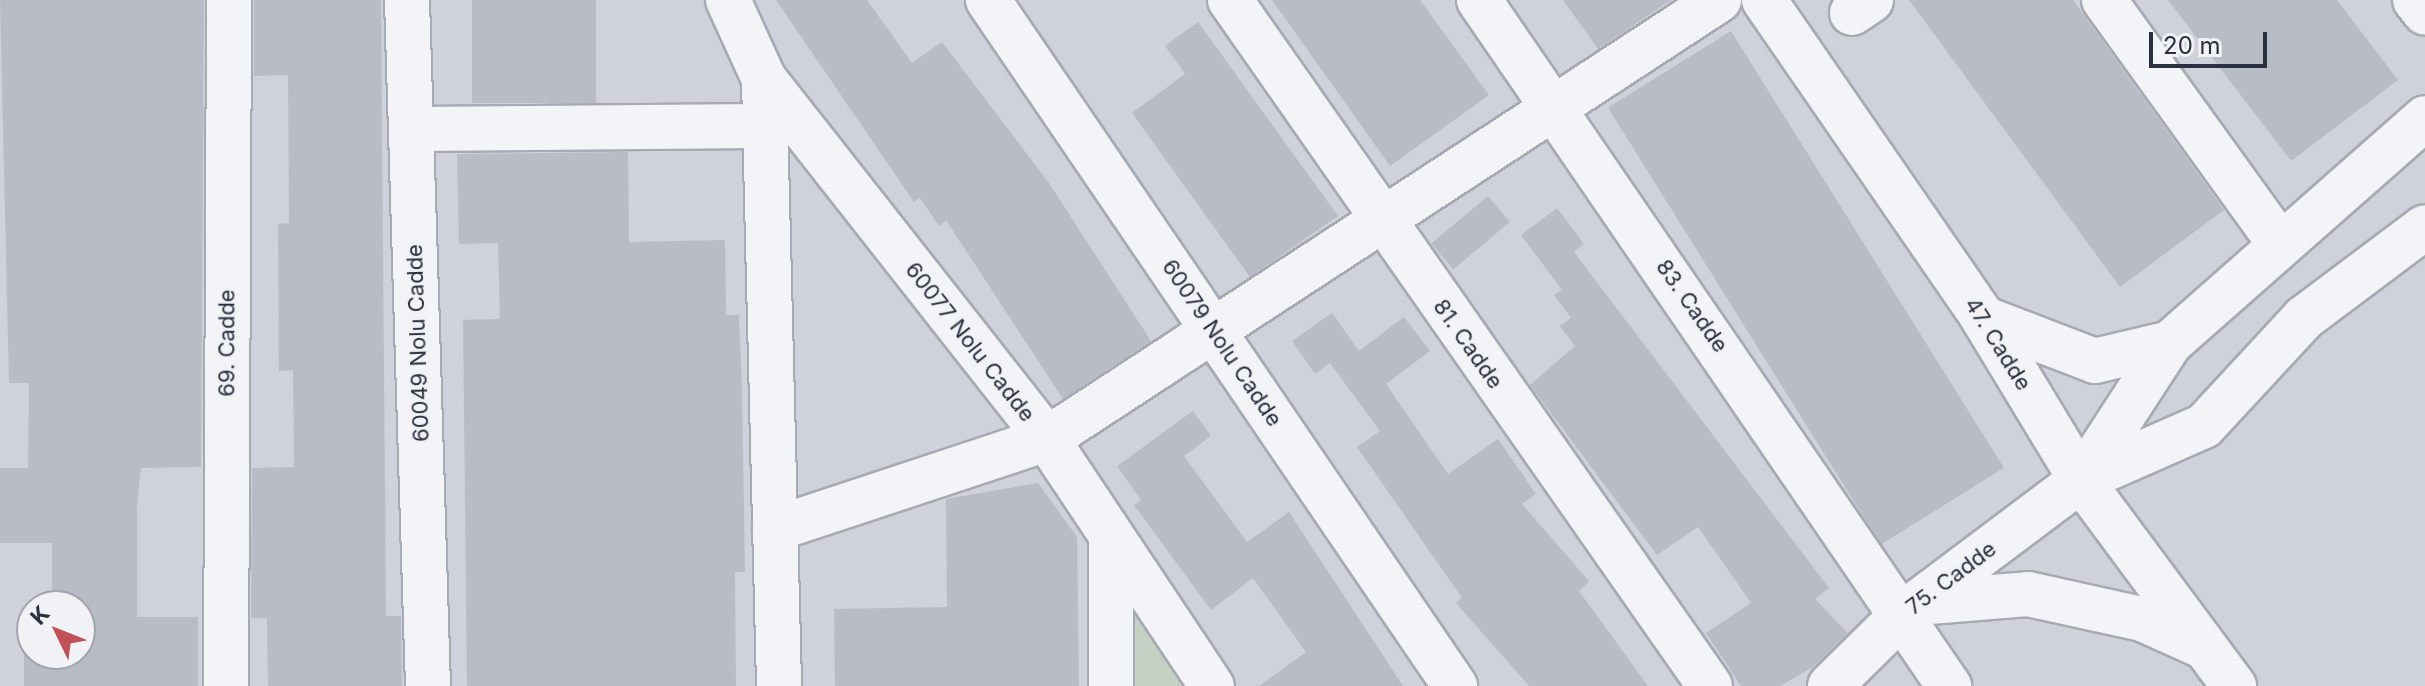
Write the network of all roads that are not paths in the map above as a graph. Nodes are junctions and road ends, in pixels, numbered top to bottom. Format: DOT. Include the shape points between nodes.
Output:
graph roads {
  1 [pos="229,0"];
  2 [pos="407,0"];
  3 [pos="728,0"];
  4 [pos="988,0"];
  5 [pos="1230,0"];
  6 [pos="1479,0"];
  7 [pos="1719,0"];
  8 [pos="1764,0"];
  9 [pos="2104,0"];
  10 [pos="2415,0"];
  11 [pos="2425,13"];
  12 [pos="764,79"];
  13 [pos="1556,110"];
  14 [pos="2425,118"];
  15 [pos="765,126"];
  16 [pos="411,129"];
  17 [pos="1381,223"];
  18 [pos="2425,227"];
  19 [pos="2279,243"];
  20 [pos="1983,318"];
  21 [pos="1213,330"];
  22 [pos="2170,343"];
  23 [pos="1047,439"];
  24 [pos="2081,480"];
  25 [pos="775,529"];
  26 [pos="1111,542"];
  27 [pos="1911,608"];
  28 [pos="2206,648"];
  29 [pos="226,686"];
  30 [pos="428,686"];
  31 [pos="779,686"];
  32 [pos="1111,686"];
  33 [pos="1212,686"];
  34 [pos="1455,686"];
  35 [pos="1710,686"];
  36 [pos="1830,686"];
  37 [pos="1949,686"];
  38 [pos="2234,686"];
  1 -- 29 [label="street, 69. Cadde"];
  2 -- 16 [label="street, 60049 Nolu Cadde"];
  3 -- 12 [label="street, 60077 Nolu Cadde"];
  4 -- 21 [label="street, 60079 Nolu Cadde"];
  5 -- 17 [label="street, 81. Cadde"];
  6 -- 13 [label="street, 83. Cadde"];
  7 -- 13 [label="street"];
  8 -- 20 [label="street, 47. Cadde"];
  9 -- 19 [label="street"];
  10 -- 11 [label="street"];
  12 -- 15 [label="street"];
  12 -- 23 [label="street, 60077 Nolu Cadde"];
  13 -- 17 [label="street"];
  13 -- 27 [label="street, 83. Cadde"];
  14 -- 19 [label="street"];
  15 -- 16 [label="street"];
  15 -- 25 [label="street"];
  16 -- 30 [label="street, 60049 Nolu Cadde"];
  17 -- 21 [label="street"];
  17 -- 35 [label="street, 81. Cadde"];
  18 -- 24 [label="street" via="2304,318 2204,426"];
  19 -- 22 [label="street"];
  20 -- 22 [label="street" via="2095,361"];
  20 -- 24 [label="street, 47. Cadde"];
  21 -- 23 [label="street"];
  21 -- 34 [label="street, 60079 Nolu Cadde"];
  22 -- 24 [label="street"];
  23 -- 25 [label="street"];
  23 -- 26 [label="street, 60077 Nolu Cadde"];
  24 -- 27 [label="street, 75. Cadde"];
  24 -- 28 [label="street, 47. Cadde"];
  25 -- 31 [label="street"];
  26 -- 32 [label="street"];
  26 -- 33 [label="street, 60077 Nolu Cadde"];
  27 -- 28 [label="street" via="2028,594 2142,619"];
  27 -- 36 [label="street, 75. Cadde"];
  27 -- 37 [label="street, 83. Cadde"];
  28 -- 38 [label="street, 47. Cadde"];
}
